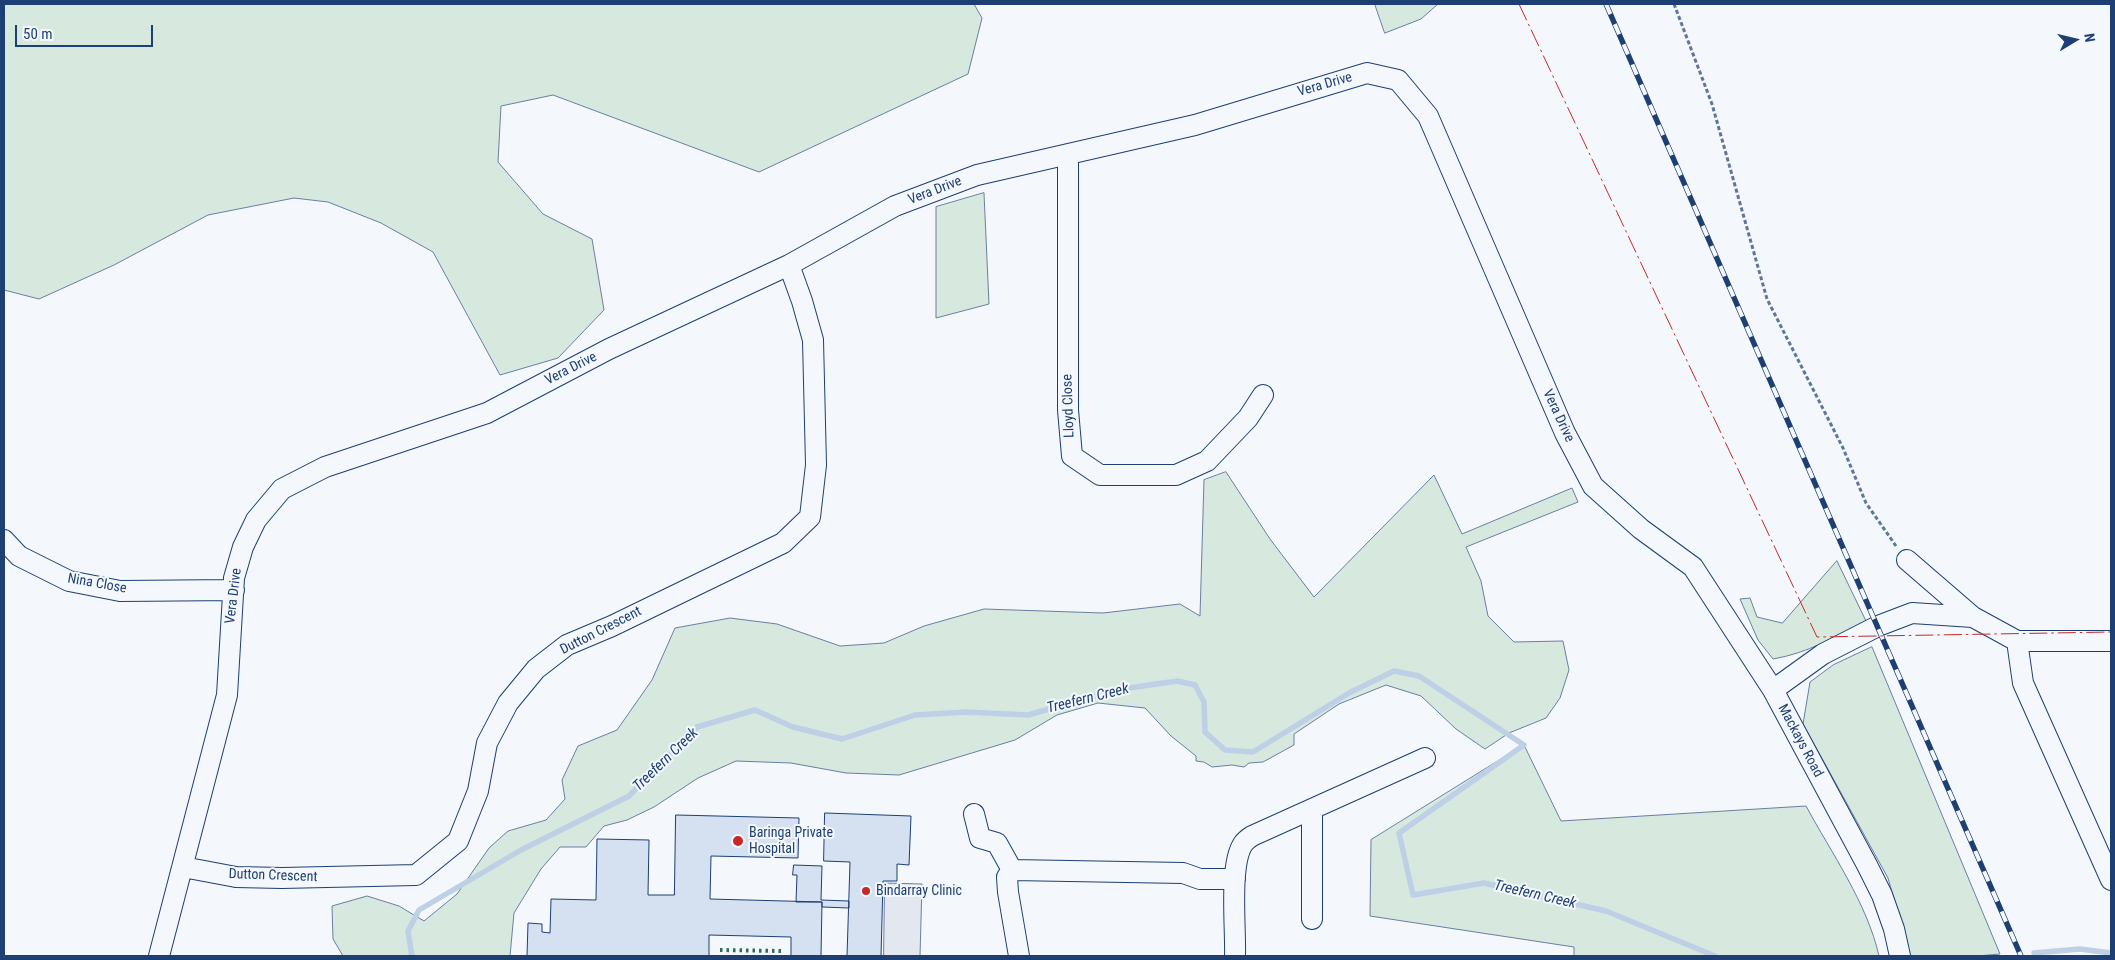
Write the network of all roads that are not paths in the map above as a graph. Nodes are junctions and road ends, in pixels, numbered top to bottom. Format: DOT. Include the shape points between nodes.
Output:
graph roads {
  1 [pos="1068,154"];
  2 [pos="788,265"];
  3 [pos="1263,394"];
  4 [pos="4,540"];
  5 [pos="1907,560"];
  6 [pos="234,590"];
  7 [pos="1973,617"];
  8 [pos="2017,640"];
  9 [pos="2111,641"];
  10 [pos="1773,690"];
  11 [pos="1425,758"];
  12 [pos="1312,809"];
  13 [pos="974,814"];
  14 [pos="184,867"];
  15 [pos="1012,870"];
  16 [pos="1235,879"];
  17 [pos="2111,880"];
  18 [pos="1312,919"];
  19 [pos="159,956"];
  20 [pos="1019,956"];
  21 [pos="1235,956"];
  22 [pos="1900,956"];
  1 -- 2 [label="street, Vera Drive" via="977,175 894,206"];
  1 -- 3 [label="street, Lloyd Close" via="1068,410 1072,456 1100,475 1176,475 1207,462 1248,418"];
  1 -- 10 [label="street, Vera Drive" via="1195,125 1367,73 1398,80 1428,116 1565,433 1592,486 1641,529 1693,567"];
  2 -- 6 [label="street, Vera Drive" via="609,349 487,413 325,467 282,490 256,520 243,546"];
  2 -- 14 [label="street, Dutton Crescent" via="813,340 816,465 810,517 783,543 568,645 536,668 508,703 486,743 478,791 458,841 416,875 245,877"];
  4 -- 6 [label="street, Nina Close" via="19,556 68,581 120,590"];
  5 -- 7 [label="street"];
  6 -- 14 [label="street, Vera Drive" via="227,695"];
  7 -- 8 [label="street, Mackays Road"];
  7 -- 10 [label="street, Mackays Road" via="1912,613 1823,654"];
  8 -- 9 [label="street, Mackays Road"];
  8 -- 17 [label="street" via="2024,683"];
  10 -- 22 [label="street, Mackays Road" via="1882,895"];
  11 -- 12 [label="street"];
  12 -- 16 [label="street" via="1243,843"];
  12 -- 18 [label="street"];
  13 -- 15 [label="street" via="980,838 997,843"];
  14 -- 19 [label="street, Vera Drive"];
  15 -- 16 [label="street" via="1183,873 1200,879"];
  15 -- 20 [label="street" via="1007,878 1008,892"];
  16 -- 21 [label="street"];
}
